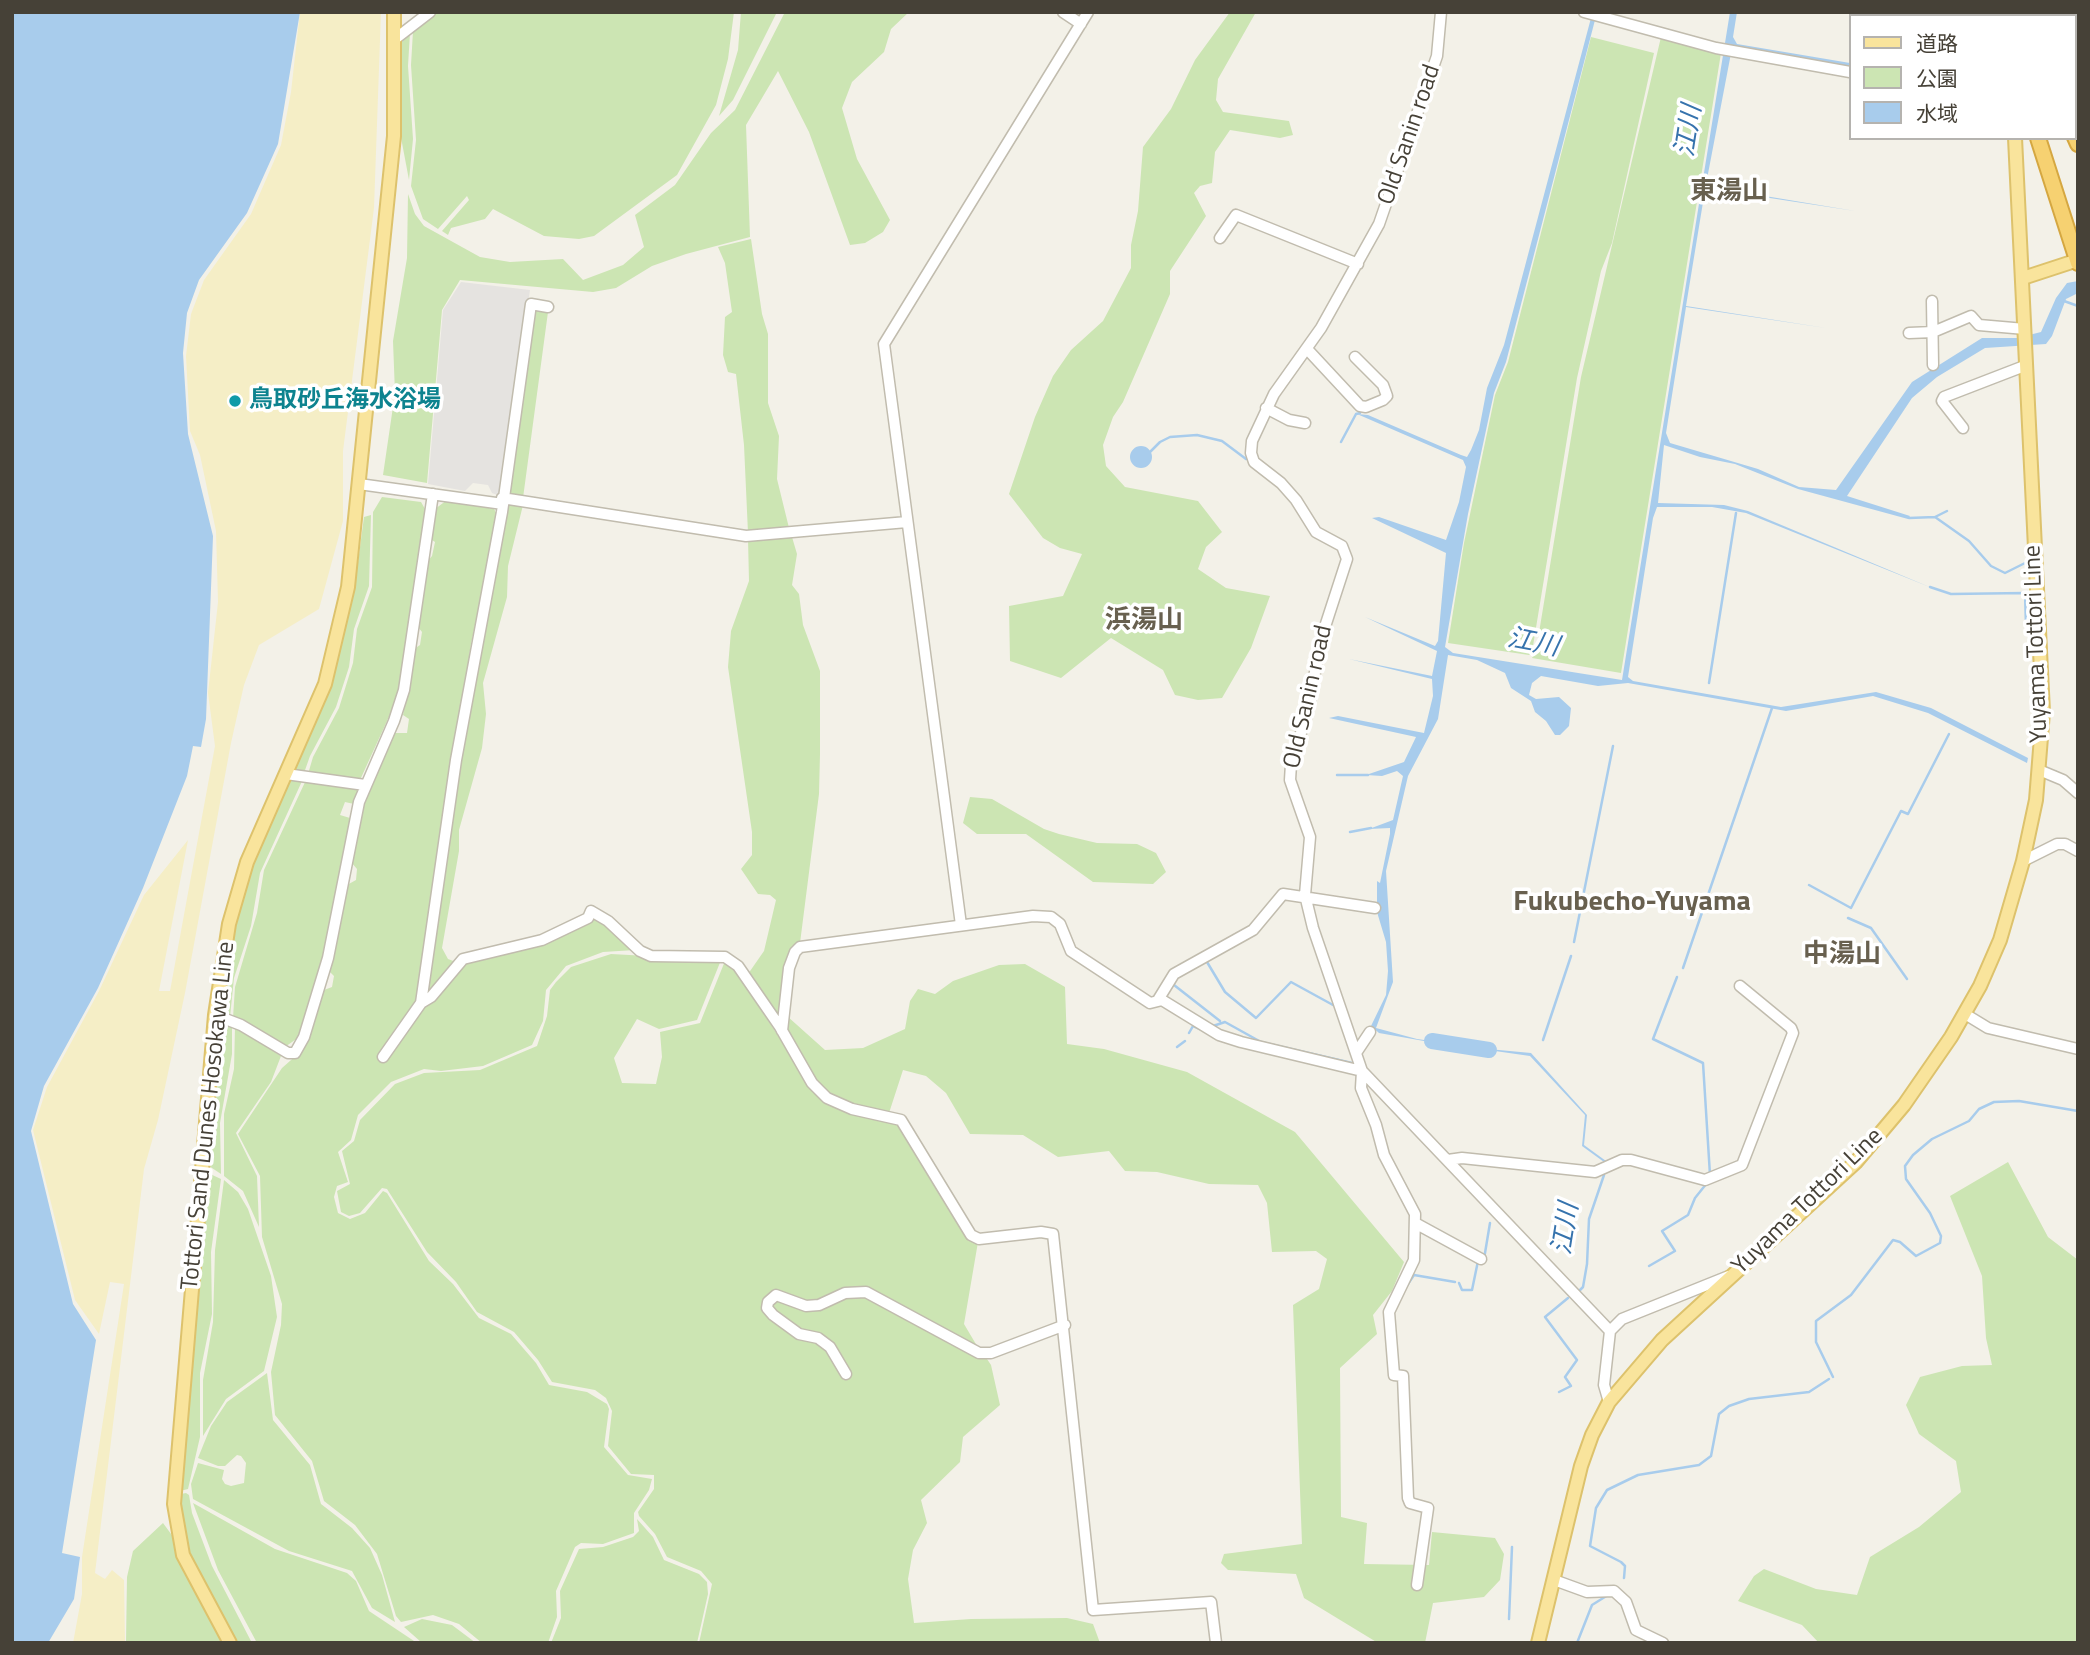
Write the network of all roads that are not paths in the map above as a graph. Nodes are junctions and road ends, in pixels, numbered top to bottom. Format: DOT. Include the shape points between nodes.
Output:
graph roads {
  1 [pos="394,12"];
  2 [pos="430,12"];
  3 [pos="1063,12"];
  4 [pos="1088,12"];
  5 [pos="1441,12"];
  6 [pos="1584,12"];
  7 [pos="1081,24"];
  8 [pos="395,39"];
  9 [pos="1848,72"];
  10 [pos="2015,140"];
  11 [pos="2040,140"];
  12 [pos="1220,238"];
  13 [pos="2077,261"];
  14 [pos="1358,264"];
  15 [pos="2023,278"];
  16 [pos="1932,301"];
  17 [pos="548,307"];
  18 [pos="2025,329"];
  19 [pos="1933,332"];
  20 [pos="1909,333"];
  21 [pos="1307,349"];
  22 [pos="1355,357"];
  23 [pos="1933,365"];
  24 [pos="2027,365"];
  25 [pos="1266,408"];
  26 [pos="1305,423"];
  27 [pos="1963,428"];
  28 [pos="359,484"];
  29 [pos="433,494"];
  30 [pos="502,501"];
  31 [pos="907,522"];
  32 [pos="2039,770"];
  33 [pos="286,774"];
  34 [pos="365,785"];
  35 [pos="2078,793"];
  36 [pos="2078,851"];
  37 [pos="2023,861"];
  38 [pos="1305,895"];
  39 [pos="1375,908"];
  40 [pos="961,925"];
  41 [pos="1740,986"];
  42 [pos="1158,1000"];
  43 [pos="421,1003"];
  44 [pos="1965,1014"];
  45 [pos="215,1015"];
  46 [pos="782,1031"];
  47 [pos="1370,1032"];
  48 [pos="2078,1049"];
  49 [pos="1356,1053"];
  50 [pos="383,1057"];
  51 [pos="1362,1071"];
  52 [pos="1448,1160"];
  53 [pos="1415,1223"];
  54 [pos="1481,1259"];
  55 [pos="1736,1273"];
  56 [pos="1065,1325"];
  57 [pos="1610,1331"];
  58 [pos="846,1374"];
  59 [pos="1609,1402"];
  60 [pos="1554,1580"];
  61 [pos="1417,1585"];
  62 [pos="230,1643"];
  63 [pos="1216,1643"];
  64 [pos="1538,1643"];
  65 [pos="1663,1643"];
  1 -- 8 [label="main road, Tottori Sand Dunes Hosokawa Line"];
  2 -- 8 [label="street"];
  3 -- 7 [label="street"];
  4 -- 7 [label="street"];
  5 -- 14 [label="street, Old Sanin road" via="1433,68 1388,200"];
  6 -- 9 [label="street" via="1717,48"];
  7 -- 31 [label="street" via="884,344"];
  8 -- 28 [label="main road, Tottori Sand Dunes Hosokawa Line" via="394,136"];
  10 -- 15 [label="main road, Yuyama Tottori Line"];
  11 -- 13 [label="highway"];
  12 -- 14 [label="street" via="1236,215"];
  13 -- 15 [label="main road"];
  14 -- 21 [label="street, Old Sanin road"];
  15 -- 18 [label="main road, Yuyama Tottori Line"];
  16 -- 19 [label="street"];
  17 -- 30 [label="street" via="531,304"];
  18 -- 19 [label="street" via="1979,325 1971,316"];
  18 -- 24 [label="main road, Yuyama Tottori Line"];
  19 -- 20 [label="street"];
  19 -- 23 [label="street"];
  21 -- 22 [label="street" via="1360,405 1383,400 1387,396 1383,385"];
  21 -- 25 [label="street, Old Sanin road"];
  24 -- 27 [label="street" via="1944,397 1942,401"];
  24 -- 32 [label="main road, Yuyama Tottori Line" via="2043,712"];
  25 -- 26 [label="street"];
  25 -- 38 [label="street, Old Sanin road" via="1252,441 1254,462 1296,499 1316,532 1342,546 1347,559 1321,639 1308,711 1291,764 1293,796 1310,837"];
  28 -- 29 [label="street"];
  28 -- 33 [label="main road, Tottori Sand Dunes Hosokawa Line" via="340,632 325,684"];
  29 -- 30 [label="street"];
  29 -- 34 [label="street" via="404,690"];
  30 -- 31 [label="street" via="747,536"];
  30 -- 43 [label="street" via="458,747"];
  31 -- 40 [label="street"];
  32 -- 35 [label="street" via="2063,780"];
  32 -- 37 [label="main road, Yuyama Tottori Line"];
  33 -- 34 [label="street"];
  33 -- 45 [label="main road, Tottori Sand Dunes Hosokawa Line" via="247,862 229,924"];
  34 -- 45 [label="street" via="328,958 295,1053"];
  36 -- 37 [label="street" via="2057,844"];
  37 -- 44 [label="main road, Yuyama Tottori Line" via="2000,940"];
  38 -- 39 [label="street"];
  38 -- 42 [label="street" via="1283,894 1253,930 1174,974"];
  38 -- 49 [label="street, Old Sanin road"];
  40 -- 42 [label="street" via="1051,917 1060,924 1071,951 1150,1003"];
  40 -- 46 [label="street" via="800,947 789,968"];
  41 -- 52 [label="street" via="1793,1033 1742,1166 1704,1180 1631,1160 1595,1171"];
  42 -- 51 [label="street" via="1219,1035"];
  43 -- 46 [label="street" via="463,959 542,940 588,918 591,911 651,956 725,957 732,961"];
  43 -- 50 [label="street"];
  44 -- 48 [label="street" via="1988,1028"];
  44 -- 55 [label="main road, Yuyama Tottori Line" via="1904,1105 1856,1162"];
  45 -- 62 [label="main road, Tottori Sand Dunes Hosokawa Line" via="174,1504 183,1555"];
  46 -- 56 [label="street" via="811,1083 827,1098 901,1120 971,1236 1053,1234"];
  47 -- 49 [label="street"];
  49 -- 51 [label="street, Old Sanin road"];
  51 -- 52 [label="street, Old Sanin road"];
  51 -- 53 [label="street" via="1361,1088 1384,1155 1413,1209"];
  52 -- 57 [label="street, Old Sanin road"];
  53 -- 54 [label="street"];
  53 -- 61 [label="street" via="1414,1260 1389,1312 1394,1375 1403,1376 1408,1497 1410,1503 1428,1508"];
  55 -- 57 [label="street" via="1622,1319"];
  55 -- 59 [label="main road, Yuyama Tottori Line" via="1648,1354"];
  56 -- 58 [label="street" via="991,1353 979,1353 866,1292 845,1293 819,1305 806,1306 776,1296 768,1302 772,1315 799,1334 824,1341"];
  56 -- 63 [label="street" via="1093,1610 1211,1602"];
  57 -- 59 [label="street" via="1604,1385"];
  59 -- 60 [label="main road, Yuyama Tottori Line" via="1581,1466"];
  60 -- 64 [label="main road, Yuyama Tottori Line"];
  60 -- 65 [label="street" via="1596,1593 1614,1591 1626,1602 1636,1630"];
}
